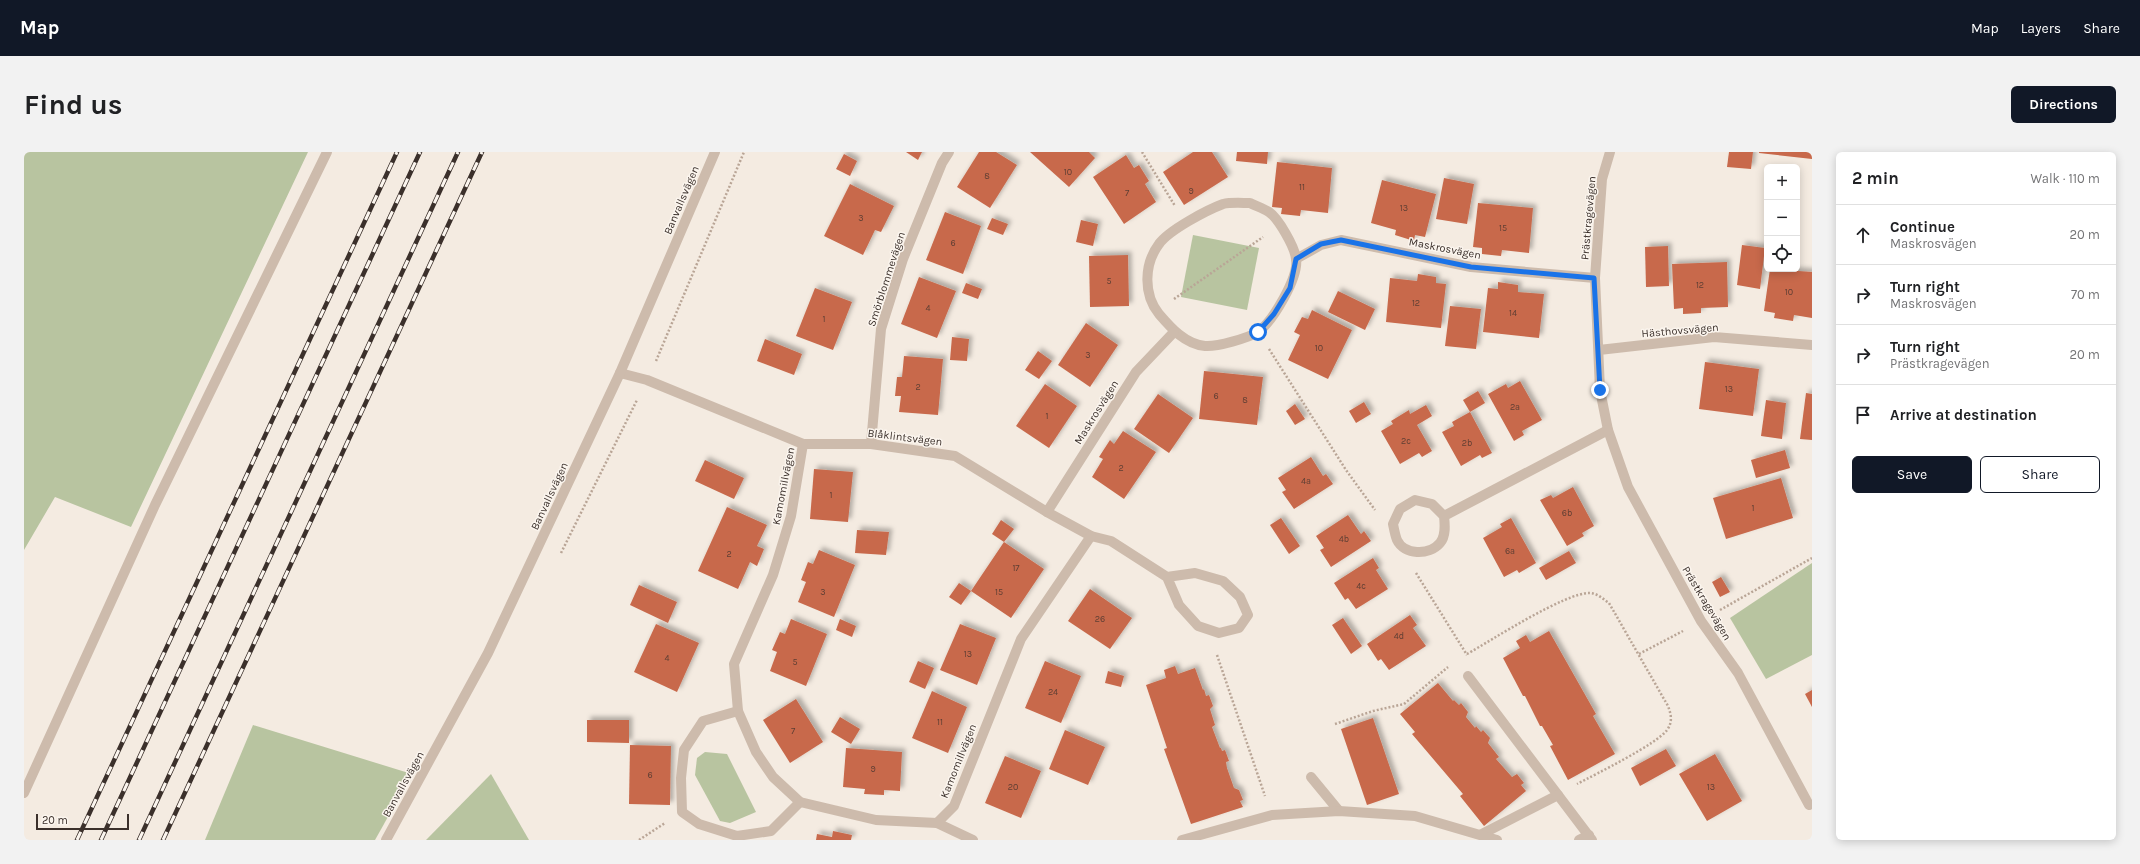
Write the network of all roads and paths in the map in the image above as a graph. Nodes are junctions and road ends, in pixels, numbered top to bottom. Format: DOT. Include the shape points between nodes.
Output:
graph roads {
  1 [pos="327,152"];
  2 [pos="715,152"];
  3 [pos="949,152"];
  4 [pos="1142,152"];
  5 [pos="1610,152"];
  6 [pos="1186,223"];
  7 [pos="1280,226"];
  8 [pos="1296,259"];
  9 [pos="1594,278"];
  10 [pos="1157,310"];
  11 [pos="1174,332"];
  12 [pos="1258,332"];
  13 [pos="1812,345"];
  14 [pos="1599,350"];
  15 [pos="620,373"];
  16 [pos="1608,430"];
  17 [pos="803,444"];
  18 [pos="871,444"];
  19 [pos="1047,512"];
  20 [pos="1444,516"];
  21 [pos="1091,536"];
  22 [pos="1398,541"];
  23 [pos="1812,558"];
  24 [pos="1167,577"];
  25 [pos="1701,621"];
  26 [pos="1198,626"];
  27 [pos="1467,654"];
  28 [pos="1639,654"];
  29 [pos="1462,658"];
  30 [pos="1452,664"];
  31 [pos="1468,676"];
  32 [pos="738,711"];
  33 [pos="1335,724"];
  34 [pos="1311,777"];
  35 [pos="24,794"];
  36 [pos="1558,795"];
  37 [pos="800,802"];
  38 [pos="1809,805"];
  39 [pos="1339,811"];
  40 [pos="682,812"];
  41 [pos="1272,815"];
  42 [pos="937,823"];
  43 [pos="1482,834"];
  44 [pos="1591,838"];
  45 [pos="386,840"];
  46 [pos="639,840"];
  47 [pos="973,840"];
  48 [pos="1182,840"];
  49 [pos="1497,840"];
  50 [pos="1579,840"];
  1 -- 35 [label="street" via="155,505"];
  2 -- 15 [label="street, Banvallsvägen"];
  3 -- 18 [label="street, Smörblommevägen" via="942,163 903,258 881,329"];
  4 -- 6 [label="path"];
  5 -- 9 [label="street, Prästkragevägen" via="1602,179"];
  6 -- 7 [label="street" via="1224,204 1250,203 1270,213"];
  6 -- 10 [label="street" via="1159,243 1149,262 1147,286"];
  7 -- 8 [label="street" via="1289,239"];
  7 -- 10 [label="path"];
  8 -- 9 [label="street, Maskrosvägen" via="1321,244 1341,240 1471,267"];
  8 -- 12 [label="street" via="1290,288 1274,314"];
  9 -- 14 [label="street, Prästkragevägen"];
  10 -- 11 [label="street"];
  11 -- 12 [label="street" via="1205,346 1222,344"];
  11 -- 19 [label="street, Maskrosvägen" via="1136,372"];
  12 -- 22 [label="path" via="1346,470"];
  13 -- 14 [label="street, Hästhovsvägen" via="1714,337"];
  14 -- 16 [label="street, Prästkragevägen" via="1600,390"];
  15 -- 17 [label="street, Blåklintsvägen" via="647,380"];
  15 -- 45 [label="street, Banvallsvägen" via="488,652"];
  16 -- 20 [label="street"];
  16 -- 25 [label="street, Prästkragevägen" via="1628,488"];
  17 -- 18 [label="street, Blåklintsvägen"];
  17 -- 32 [label="street, Kamomillvägen" via="791,516 773,575 734,664"];
  18 -- 19 [label="street, Blåklintsvägen" via="955,456"];
  19 -- 21 [label="street, Blåklintsvägen"];
  20 -- 22 [label="street" via="1446,530 1440,543 1426,552 1410,551"];
  20 -- 22 [label="street" via="1432,504 1415,500 1400,509 1393,524"];
  21 -- 24 [label="street, Blåklintsvägen" via="1111,541"];
  21 -- 42 [label="street, Kamomillvägen" via="1021,639 954,806"];
  22 -- 27 [label="path" via="1432,602"];
  23 -- 25 [label="path"];
  24 -- 26 [label="street" via="1179,605"];
  24 -- 26 [label="street" via="1195,573 1223,581 1240,597 1248,615 1239,628 1219,633"];
  25 -- 28 [label="path"];
  25 -- 38 [label="street, Prästkragevägen" via="1738,673"];
  26 -- 41 [label="path" via="1213,643"];
  27 -- 28 [label="path" via="1562,600 1590,593 1600,596 1609,603"];
  27 -- 29 [label="path"];
  27 -- 31 [label="path"];
  28 -- 36 [label="path" via="1668,706 1671,723 1667,731"];
  30 -- 33 [label="path" via="1404,704"];
  31 -- 36 [label="street"];
  32 -- 37 [label="street, Kamomillvägen" via="756,752 769,771"];
  32 -- 40 [label="street" via="703,721 684,750 681,778"];
  34 -- 39 [label="street"];
  36 -- 43 [label="street"];
  36 -- 44 [label="street"];
  37 -- 40 [label="street" via="771,831 738,836 699,824"];
  37 -- 42 [label="street" via="876,820"];
  39 -- 41 [label="street"];
  39 -- 43 [label="street" via="1415,816"];
  40 -- 46 [label="path"];
  41 -- 48 [label="street"];
  42 -- 47 [label="street"];
  43 -- 49 [label="street"];
  44 -- 50 [label="street"];
}
